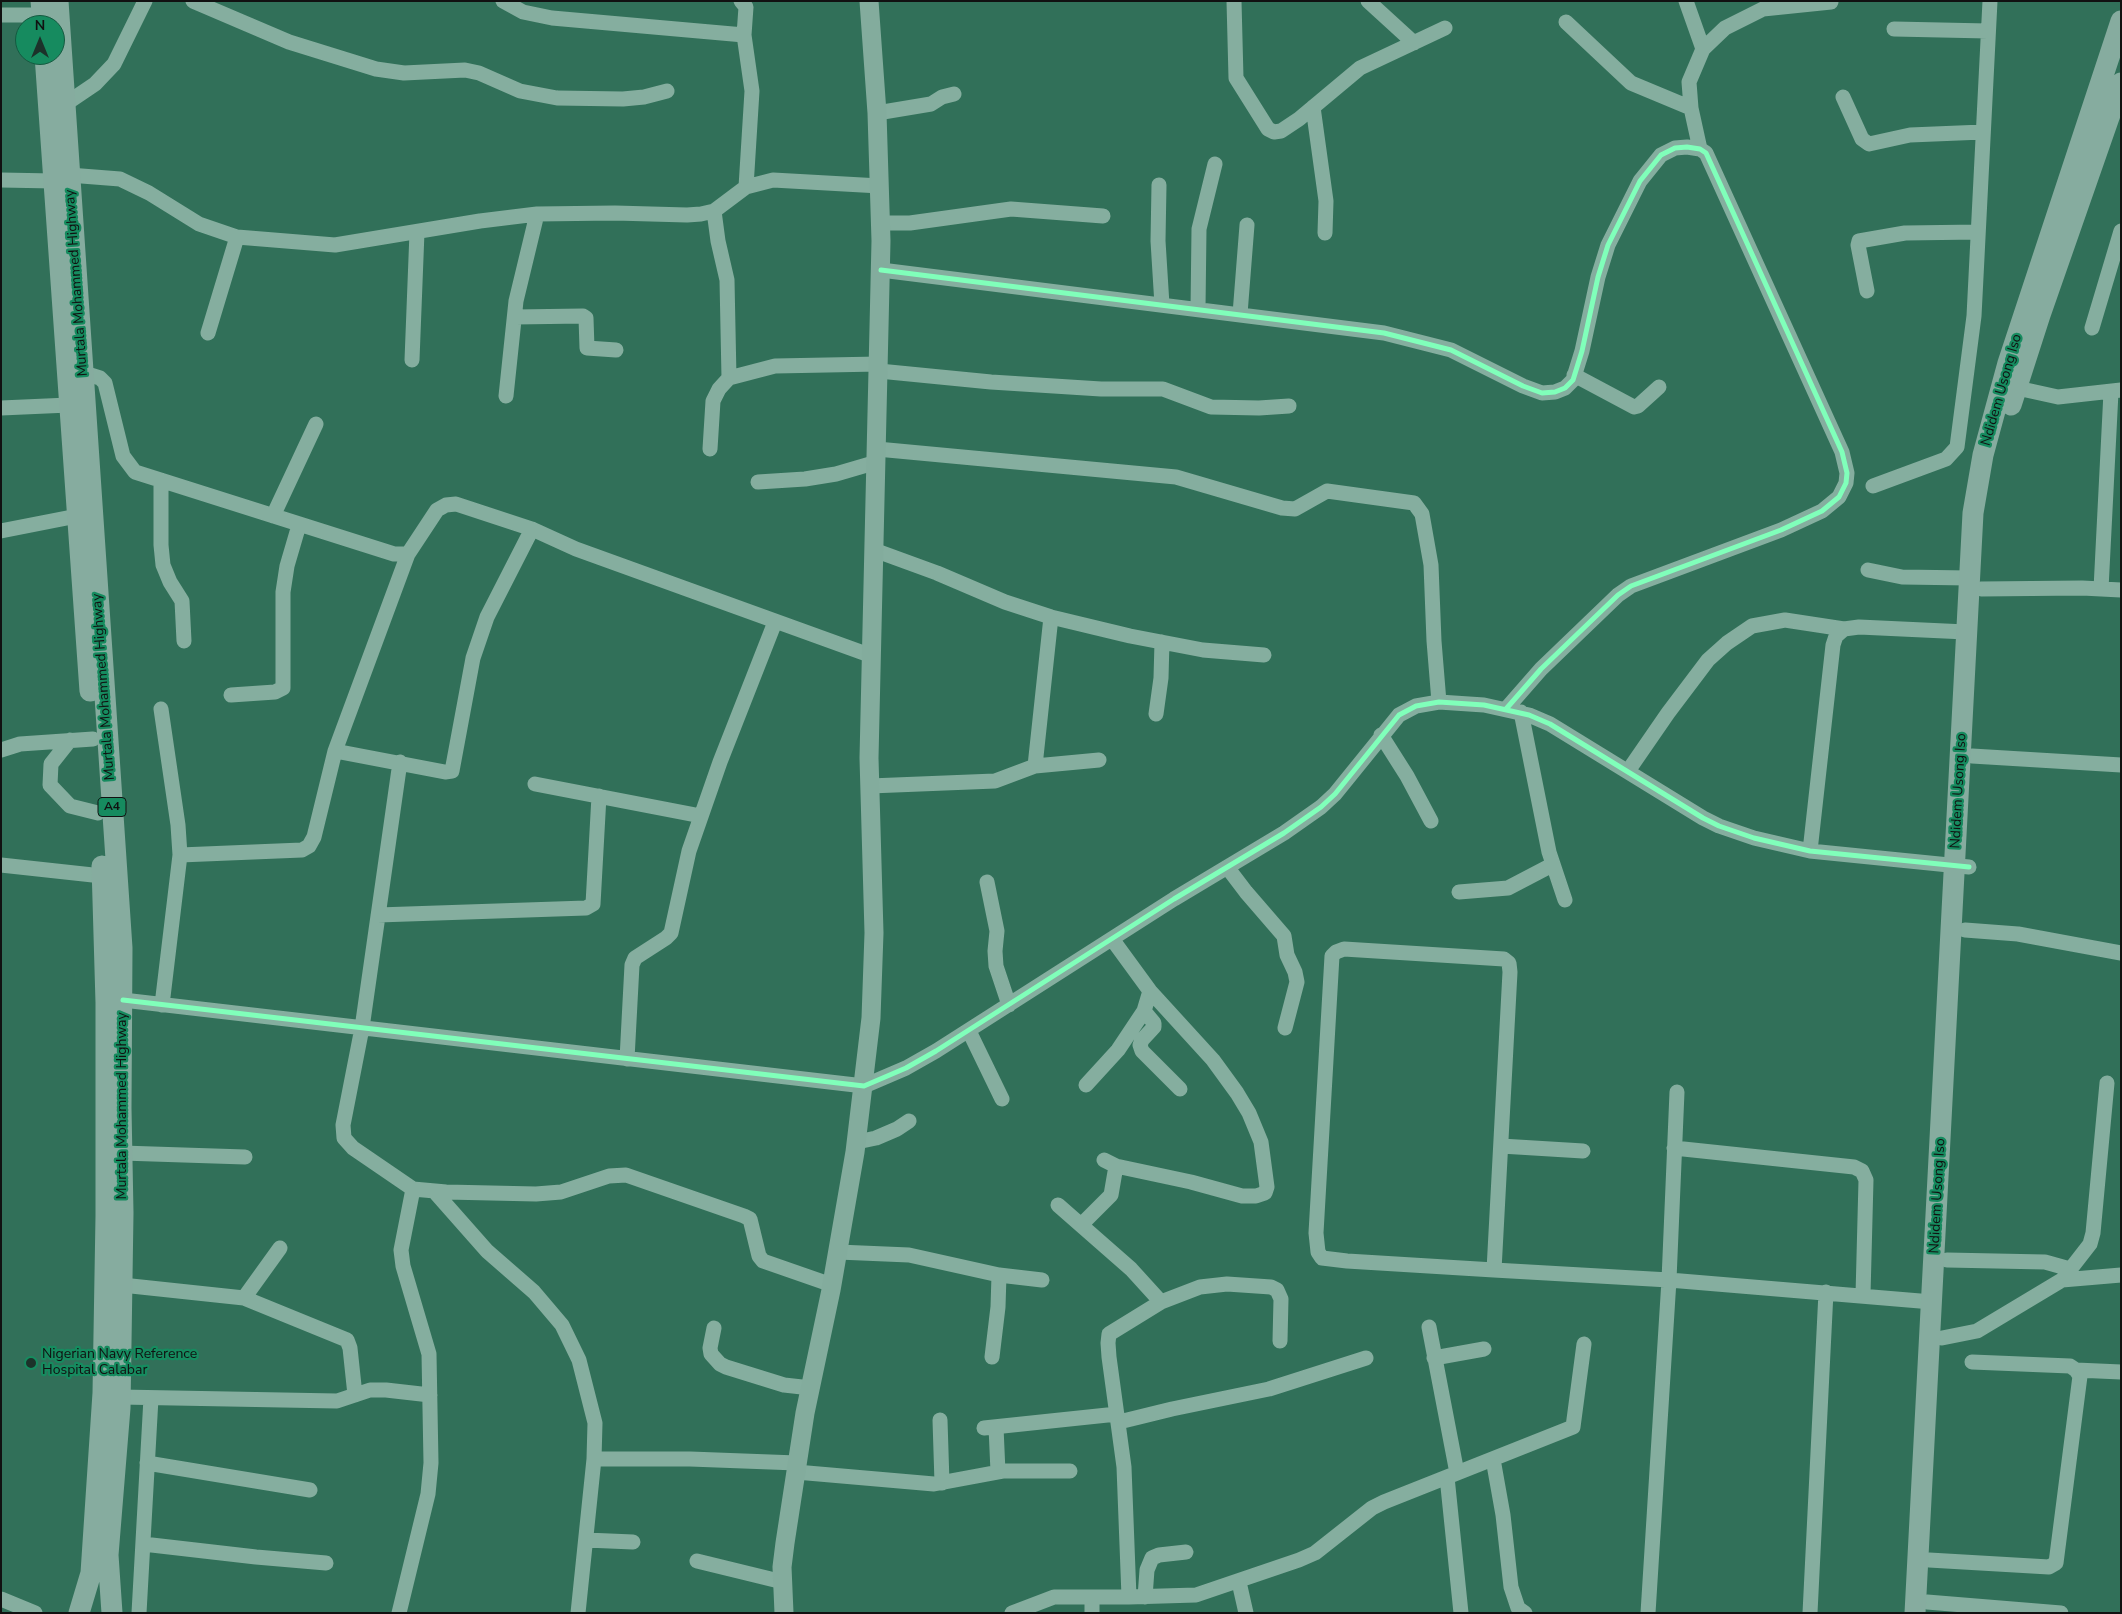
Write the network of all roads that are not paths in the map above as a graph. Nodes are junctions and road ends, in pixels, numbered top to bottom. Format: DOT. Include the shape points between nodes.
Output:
graph roads {
  1 [pos="145,1"];
  2 [pos="193,1"];
  3 [pos="503,1"];
  4 [pos="742,1"];
  5 [pos="869,1"];
  6 [pos="1234,1"];
  7 [pos="1368,1"];
  8 [pos="1686,1"];
  9 [pos="1990,1"];
  10 [pos="1831,2"];
  11 [pos="46,11"];
  12 [pos="1,15"];
  13 [pos="2121,21"];
  14 [pos="1566,22"];
  15 [pos="1445,28"];
  16 [pos="1894,30"];
  17 [pos="1988,31"];
  18 [pos="744,35"];
  19 [pos="1414,43"];
  20 [pos="1703,49"];
  21 [pos="46,65"];
  22 [pos="2121,83"];
  23 [pos="667,91"];
  24 [pos="954,94"];
  25 [pos="1843,97"];
  26 [pos="64,105"];
  27 [pos="1313,108"];
  28 [pos="1691,108"];
  29 [pos="877,113"];
  30 [pos="1983,132"];
  31 [pos="1700,149"];
  32 [pos="1215,164"];
  33 [pos="61,178"];
  34 [pos="1,180"];
  35 [pos="1159,185"];
  36 [pos="880,186"];
  37 [pos="746,187"];
  38 [pos="714,211"];
  39 [pos="537,214"];
  40 [pos="1104,216"];
  41 [pos="881,223"];
  42 [pos="1247,225"];
  43 [pos="2121,231"];
  44 [pos="417,232"];
  45 [pos="1978,232"];
  46 [pos="1325,233"];
  47 [pos="237,237"];
  48 [pos="880,270"];
  49 [pos="1867,291"];
  50 [pos="1162,305"];
  51 [pos="1198,310"];
  52 [pos="1240,314"];
  53 [pos="515,317"];
  54 [pos="2092,328"];
  55 [pos="208,333"];
  56 [pos="616,350"];
  57 [pos="412,360"];
  58 [pos="879,367"];
  59 [pos="84,373"];
  60 [pos="1574,375"];
  61 [pos="729,378"];
  62 [pos="1660,387"];
  63 [pos="2017,388"];
  64 [pos="2116,391"];
  65 [pos="506,396"];
  66 [pos="69,405"];
  67 [pos="1289,406"];
  68 [pos="1,408"];
  69 [pos="316,424"];
  70 [pos="710,449"];
  71 [pos="877,456"];
  72 [pos="161,480"];
  73 [pos="758,482"];
  74 [pos="1873,486"];
  75 [pos="77,516"];
  76 [pos="273,516"];
  77 [pos="299,525"];
  78 [pos="532,529"];
  79 [pos="1,530"];
  80 [pos="874,550"];
  81 [pos="408,554"];
  82 [pos="1868,570"];
  83 [pos="1975,583"];
  84 [pos="2101,590"];
  85 [pos="2121,590"];
  86 [pos="1051,617"];
  87 [pos="775,622"];
  88 [pos="1844,629"];
  89 [pos="1966,632"];
  90 [pos="184,641"];
  91 [pos="1162,642"];
  92 [pos="1264,655"];
  93 [pos="872,656"];
  94 [pos="231,695"];
  95 [pos="1439,702"];
  96 [pos="161,709"];
  97 [pos="1514,710"];
  98 [pos="1156,714"];
  99 [pos="1381,735"];
  100 [pos="93,739"];
  101 [pos="70,740"];
  102 [pos="1,750"];
  103 [pos="335,751"];
  104 [pos="1972,756"];
  105 [pos="1099,760"];
  106 [pos="400,762"];
  107 [pos="2121,765"];
  108 [pos="1035,766"];
  109 [pos="1628,771"];
  110 [pos="535,784"];
  111 [pos="870,786"];
  112 [pos="599,796"];
  113 [pos="88,811"];
  114 [pos="701,816"];
  115 [pos="1431,821"];
  116 [pos="1810,851"];
  117 [pos="180,856"];
  118 [pos="1,865"];
  119 [pos="1552,865"];
  120 [pos="1227,867"];
  121 [pos="1962,867"];
  122 [pos="102,876"];
  123 [pos="987,882"];
  124 [pos="1459,892"];
  125 [pos="1565,900"];
  126 [pos="378,914"];
  127 [pos="1965,930"];
  128 [pos="1112,939"];
  129 [pos="2121,953"];
  130 [pos="1150,991"];
  131 [pos="123,1000"];
  132 [pos="162,1004"];
  133 [pos="1009,1005"];
  134 [pos="1144,1011"];
  135 [pos="362,1028"];
  136 [pos="1285,1028"];
  137 [pos="969,1030"];
  138 [pos="627,1058"];
  139 [pos="2107,1083"];
  140 [pos="1086,1085"];
  141 [pos="864,1086"];
  142 [pos="1180,1089"];
  143 [pos="1677,1092"];
  144 [pos="1002,1099"];
  145 [pos="909,1121"];
  146 [pos="857,1142"];
  147 [pos="1500,1146"];
  148 [pos="1674,1148"];
  149 [pos="1583,1151"];
  150 [pos="122,1153"];
  151 [pos="245,1157"];
  152 [pos="413,1189"];
  153 [pos="434,1191"];
  154 [pos="1058,1205"];
  155 [pos="1081,1225"];
  156 [pos="280,1248"];
  157 [pos="838,1252"];
  158 [pos="1946,1260"];
  159 [pos="1494,1270"];
  160 [pos="999,1274"];
  161 [pos="2121,1274"];
  162 [pos="2066,1275"];
  163 [pos="1042,1280"];
  164 [pos="1669,1280"];
  165 [pos="122,1285"];
  166 [pos="832,1285"];
  167 [pos="1826,1292"];
  168 [pos="1863,1296"];
  169 [pos="244,1298"];
  170 [pos="1161,1302"];
  171 [pos="1932,1302"];
  172 [pos="1429,1327"];
  173 [pos="714,1328"];
  174 [pos="1942,1338"];
  175 [pos="1280,1341"];
  176 [pos="1584,1344"];
  177 [pos="1484,1349"];
  178 [pos="992,1357"];
  179 [pos="1366,1358"];
  180 [pos="1434,1358"];
  181 [pos="1972,1362"];
  182 [pos="2076,1370"];
  183 [pos="2121,1372"];
  184 [pos="811,1388"];
  185 [pos="355,1395"];
  186 [pos="430,1395"];
  187 [pos="120,1397"];
  188 [pos="151,1398"];
  189 [pos="1118,1418"];
  190 [pos="940,1420"];
  191 [pos="594,1459"];
  192 [pos="1493,1459"];
  193 [pos="148,1463"];
  194 [pos="796,1468"];
  195 [pos="1070,1470"];
  196 [pos="998,1472"];
  197 [pos="1452,1475"];
  198 [pos="942,1483"];
  199 [pos="310,1490"];
  200 [pos="586,1540"];
  201 [pos="633,1542"];
  202 [pos="143,1544"];
  203 [pos="1186,1552"];
  204 [pos="1930,1560"];
  205 [pos="697,1561"];
  206 [pos="326,1563"];
  207 [pos="783,1582"];
  208 [pos="1238,1582"];
  209 [pos="1092,1597"];
  210 [pos="1129,1597"];
  211 [pos="1145,1597"];
  212 [pos="1,1600"];
  213 [pos="1923,1609"];
  214 [pos="35,1613"];
  215 [pos="79,1613"];
  216 [pos="112,1613"];
  217 [pos="139,1613"];
  218 [pos="399,1613"];
  219 [pos="578,1613"];
  220 [pos="784,1613"];
  221 [pos="1012,1613"];
  222 [pos="1092,1613"];
  223 [pos="1246,1613"];
  224 [pos="1461,1613"];
  225 [pos="1525,1613"];
  226 [pos="1648,1613"];
  227 [pos="1810,1613"];
  228 [pos="2061,1613"];
  1 -- 26 [label="street" via="114,64 94,84"];
  2 -- 23 [label="street" via="289,42 376,69 404,73 465,70 520,91 557,98 623,99"];
  3 -- 18 [label="street" via="523,12 552,18"];
  4 -- 18 [label="street" via="746,6"];
  5 -- 29 [label="main road"];
  6 -- 27 [label="street" via="1236,78 1268,129 1281,131"];
  7 -- 19 [label="street"];
  8 -- 20 [label="street"];
  9 -- 17 [label="street"];
  10 -- 20 [label="street" via="1762,9 1725,28"];
  11 -- 12 [label="street"];
  11 -- 26 [label="highway, Murtala Mohammed Highway / A4"];
  13 -- 83 [label="highway, Ndidem Usong Iso" via="2008,364 1988,437 1973,513"];
  14 -- 28 [label="street" via="1631,83"];
  15 -- 19 [label="street"];
  16 -- 17 [label="street"];
  17 -- 30 [label="street"];
  18 -- 37 [label="street" via="752,91"];
  19 -- 27 [label="street" via="1360,68"];
  20 -- 28 [label="street" via="1689,82"];
  21 -- 33 [label="highway, Murtala Mohammed Highway / A4"];
  22 -- 63 [label="highway, Ndidem Usong Iso"];
  24 -- 29 [label="street" via="931,104"];
  25 -- 30 [label="street" via="1862,139 1869,144 1910,135"];
  26 -- 33 [label="highway, Murtala Mohammed Highway / A4"];
  27 -- 46 [label="street" via="1326,201"];
  28 -- 31 [label="street"];
  29 -- 36 [label="main road"];
  30 -- 45 [label="street"];
  31 -- 60 [label="street" via="1675,148 1661,155 1640,181 1608,245"];
  31 -- 97 [label="street" via="1706,153 1842,452 1846,483 1839,497 1822,511 1781,530 1631,586 1541,669"];
  32 -- 51 [label="street" via="1199,229"];
  33 -- 34 [label="street"];
  33 -- 47 [label="street" via="120,179 200,224"];
  33 -- 59 [label="highway, Murtala Mohammed Highway / A4"];
  33 -- 66 [label="highway, Murtala Mohammed Highway / A4"];
  35 -- 50 [label="street"];
  36 -- 37 [label="street" via="773,180"];
  36 -- 41 [label="main road"];
  37 -- 38 [label="street"];
  38 -- 39 [label="street" via="687,216"];
  38 -- 61 [label="street" via="727,280"];
  39 -- 44 [label="street"];
  39 -- 53 [label="street"];
  40 -- 41 [label="street" via="1010,209 910,223"];
  41 -- 48 [label="main road"];
  42 -- 52 [label="street"];
  43 -- 54 [label="street"];
  44 -- 47 [label="street" via="334,245"];
  44 -- 57 [label="street"];
  45 -- 49 [label="street" via="1905,233 1859,242"];
  45 -- 74 [label="street" via="1974,316 1957,447 1946,458"];
  47 -- 55 [label="street"];
  48 -- 50 [label="street"];
  48 -- 58 [label="main road"];
  50 -- 51 [label="street"];
  51 -- 52 [label="street"];
  52 -- 60 [label="street" via="1384,333 1419,341 1452,350 1542,393 1565,388"];
  53 -- 56 [label="street" via="583,316 586,318 587,348"];
  53 -- 65 [label="street"];
  58 -- 61 [label="street" via="776,366"];
  58 -- 67 [label="street" via="1000,383 1163,389 1212,407"];
  58 -- 71 [label="main road"];
  59 -- 72 [label="street" via="105,383 121,449 129,466 135,472"];
  59 -- 131 [label="highway, Murtala Mohammed Highway / A4"];
  60 -- 62 [label="street" via="1634,407"];
  61 -- 70 [label="street" via="714,401"];
  63 -- 64 [label="street" via="2051,397"];
  63 -- 83 [label="highway, Ndidem Usong Iso" via="1991,475"];
  64 -- 84 [label="street"];
  66 -- 68 [label="street"];
  66 -- 75 [label="highway, Murtala Mohammed Highway / A4"];
  69 -- 76 [label="street"];
  71 -- 73 [label="street" via="836,474"];
  71 -- 80 [label="main road"];
  71 -- 95 [label="street" via="1176,477 1282,508 1295,509 1327,491 1414,503 1422,514 1432,565"];
  72 -- 76 [label="street"];
  72 -- 90 [label="street" via="162,560 182,601"];
  75 -- 79 [label="street"];
  75 -- 100 [label="highway, Murtala Mohammed Highway / A4"];
  76 -- 77 [label="street"];
  77 -- 81 [label="street" via="394,554"];
  77 -- 94 [label="street" via="283,592 283,688 275,692"];
  78 -- 81 [label="street" via="456,504 446,505 437,510"];
  78 -- 87 [label="street" via="576,550"];
  78 -- 106 [label="street" via="487,617 473,658 452,771"];
  80 -- 86 [label="street"];
  80 -- 93 [label="main road"];
  81 -- 103 [label="street"];
  82 -- 83 [label="street" via="1902,577"];
  83 -- 84 [label="street"];
  83 -- 89 [label="highway, Ndidem Usong Iso"];
  83 -- 104 [label="highway, Ndidem Usong Iso"];
  84 -- 85 [label="street"];
  86 -- 91 [label="street"];
  86 -- 108 [label="street"];
  87 -- 93 [label="street"];
  87 -- 114 [label="street"];
  88 -- 89 [label="street"];
  88 -- 109 [label="street" via="1785,620 1752,626 1726,643 1708,660"];
  88 -- 116 [label="street" via="1836,636 1833,645"];
  89 -- 121 [label="highway, Ndidem Usong Iso"];
  91 -- 92 [label="street" via="1203,650"];
  91 -- 98 [label="street"];
  93 -- 111 [label="main road"];
  95 -- 97 [label="street"];
  95 -- 99 [label="street" via="1406,710"];
  96 -- 117 [label="street"];
  97 -- 109 [label="street" via="1550,724"];
  97 -- 119 [label="street"];
  99 -- 115 [label="street"];
  99 -- 120 [label="street" via="1350,777 1321,807"];
  100 -- 101 [label="street"];
  100 -- 113 [label="highway, Murtala Mohammed Highway / A4"];
  101 -- 102 [label="street" via="20,744"];
  101 -- 113 [label="street" via="51,764 50,785 70,806"];
  103 -- 106 [label="street"];
  103 -- 117 [label="street" via="309,846 302,850"];
  104 -- 107 [label="street"];
  104 -- 121 [label="highway, Ndidem Usong Iso"];
  105 -- 108 [label="street"];
  106 -- 126 [label="street"];
  108 -- 111 [label="street" via="995,781"];
  109 -- 116 [label="street" via="1719,826"];
  110 -- 112 [label="street"];
  111 -- 141 [label="main road" via="874,933 871,1018"];
  112 -- 114 [label="street"];
  112 -- 126 [label="street" via="593,904 586,908"];
  113 -- 122 [label="highway, Murtala Mohammed Highway / A4"];
  114 -- 138 [label="street" via="689,851 671,933 635,958 632,965"];
  116 -- 121 [label="street"];
  117 -- 132 [label="street"];
  118 -- 122 [label="street"];
  119 -- 124 [label="street" via="1508,888"];
  119 -- 125 [label="street"];
  120 -- 128 [label="street"];
  120 -- 136 [label="street" via="1284,936 1297,982"];
  121 -- 127 [label="highway, Ndidem Usong Iso"];
  121 -- 171 [label="highway, Ndidem Usong Iso"];
  122 -- 215 [label="highway, Murtala Mohammed Highway / A4" via="106,1013 103,1393 91,1573"];
  123 -- 133 [label="street" via="995,917 996,966"];
  126 -- 135 [label="street"];
  127 -- 129 [label="street" via="2018,934"];
  127 -- 158 [label="highway, Ndidem Usong Iso"];
  128 -- 130 [label="street"];
  128 -- 133 [label="street"];
  130 -- 134 [label="street"];
  130 -- 155 [label="street" via="1213,1060 1241,1100 1261,1142 1267,1187 1265,1192 1256,1196 1242,1196 1110,1163 1111,1194"];
  131 -- 132 [label="street"];
  131 -- 150 [label="highway, Murtala Mohammed Highway / A4"];
  132 -- 135 [label="street"];
  133 -- 137 [label="street"];
  134 -- 140 [label="street" via="1118,1050"];
  134 -- 142 [label="street" via="1154,1027 1142,1040 1142,1051"];
  135 -- 138 [label="street"];
  135 -- 152 [label="street" via="343,1125 344,1138 353,1148"];
  137 -- 141 [label="street" via="906,1068"];
  137 -- 144 [label="street"];
  138 -- 141 [label="street"];
  139 -- 162 [label="street" via="2093,1232 2090,1244"];
  141 -- 146 [label="main road"];
  143 -- 148 [label="street"];
  145 -- 146 [label="street" via="876,1138"];
  146 -- 157 [label="main road"];
  147 -- 149 [label="street"];
  147 -- 159 [label="street"];
  147 -- 159 [label="street" via="1509,963 1495,958 1344,949 1336,952 1332,956 1316,1233 1318,1252 1322,1258 1347,1261"];
  148 -- 164 [label="street"];
  148 -- 168 [label="street" via="1854,1167 1862,1171 1866,1180"];
  150 -- 151 [label="street"];
  150 -- 165 [label="highway, Murtala Mohammed Highway / A4"];
  152 -- 153 [label="street"];
  152 -- 186 [label="street" via="401,1250 429,1354"];
  153 -- 166 [label="street" via="561,1192 608,1176 626,1175 750,1219 763,1261"];
  153 -- 191 [label="street" via="487,1251 534,1292 562,1325 579,1360 595,1423"];
  154 -- 155 [label="street"];
  155 -- 170 [label="street" via="1131,1269"];
  156 -- 169 [label="street"];
  157 -- 160 [label="street" via="909,1256"];
  157 -- 166 [label="main road"];
  158 -- 162 [label="street" via="2045,1262"];
  158 -- 174 [label="highway, Ndidem Usong Iso"];
  159 -- 164 [label="street"];
  160 -- 163 [label="street"];
  160 -- 178 [label="street"];
  161 -- 162 [label="street"];
  162 -- 174 [label="street" via="1977,1331"];
  164 -- 167 [label="street"];
  164 -- 226 [label="street"];
  165 -- 169 [label="street"];
  165 -- 187 [label="highway, Murtala Mohammed Highway / A4"];
  166 -- 184 [label="main road"];
  167 -- 168 [label="street"];
  167 -- 227 [label="street"];
  168 -- 171 [label="street"];
  169 -- 185 [label="street" via="347,1340"];
  170 -- 175 [label="street" via="1200,1286 1271,1286 1280,1298"];
  170 -- 189 [label="street" via="1109,1334"];
  171 -- 213 [label="highway, Ndidem Usong Iso" via="1924,1416"];
  172 -- 180 [label="street"];
  173 -- 184 [label="street" via="710,1348 720,1364 784,1385"];
  174 -- 204 [label="highway, Ndidem Usong Iso"];
  176 -- 192 [label="street" via="1573,1427"];
  177 -- 180 [label="street"];
  179 -- 189 [label="street" via="1269,1389"];
  180 -- 197 [label="street"];
  181 -- 182 [label="street" via="2070,1366"];
  182 -- 183 [label="street"];
  182 -- 204 [label="street" via="2080,1376 2056,1563 2049,1567"];
  184 -- 194 [label="main road"];
  185 -- 186 [label="street" via="386,1390"];
  185 -- 188 [label="street" via="337,1401"];
  186 -- 218 [label="street" via="428,1494"];
  187 -- 188 [label="street"];
  187 -- 216 [label="highway, Murtala Mohammed Highway / A4" via="108,1555"];
  188 -- 193 [label="street"];
  189 -- 196 [label="street" via="990,1428"];
  189 -- 210 [label="street" via="1124,1467"];
  190 -- 198 [label="street"];
  191 -- 194 [label="street" via="690,1459"];
  191 -- 200 [label="street"];
  192 -- 197 [label="street"];
  192 -- 225 [label="street" via="1511,1587 1518,1608"];
  193 -- 199 [label="street"];
  193 -- 202 [label="street"];
  194 -- 198 [label="street"];
  194 -- 207 [label="main road"];
  195 -- 196 [label="street"];
  196 -- 198 [label="street"];
  197 -- 208 [label="street" via="1372,1508 1314,1553 1287,1566"];
  197 -- 224 [label="street"];
  200 -- 201 [label="street"];
  200 -- 219 [label="street"];
  202 -- 206 [label="street"];
  202 -- 217 [label="street"];
  203 -- 211 [label="street" via="1152,1558 1147,1570"];
  204 -- 213 [label="highway, Ndidem Usong Iso"];
  205 -- 207 [label="street"];
  207 -- 220 [label="main road"];
  208 -- 211 [label="street" via="1196,1595"];
  208 -- 223 [label="street"];
  209 -- 210 [label="street"];
  209 -- 221 [label="street" via="1054,1597"];
  209 -- 222 [label="street"];
  210 -- 211 [label="street"];
  212 -- 214 [label="street"];
  213 -- 228 [label="street"];
}
